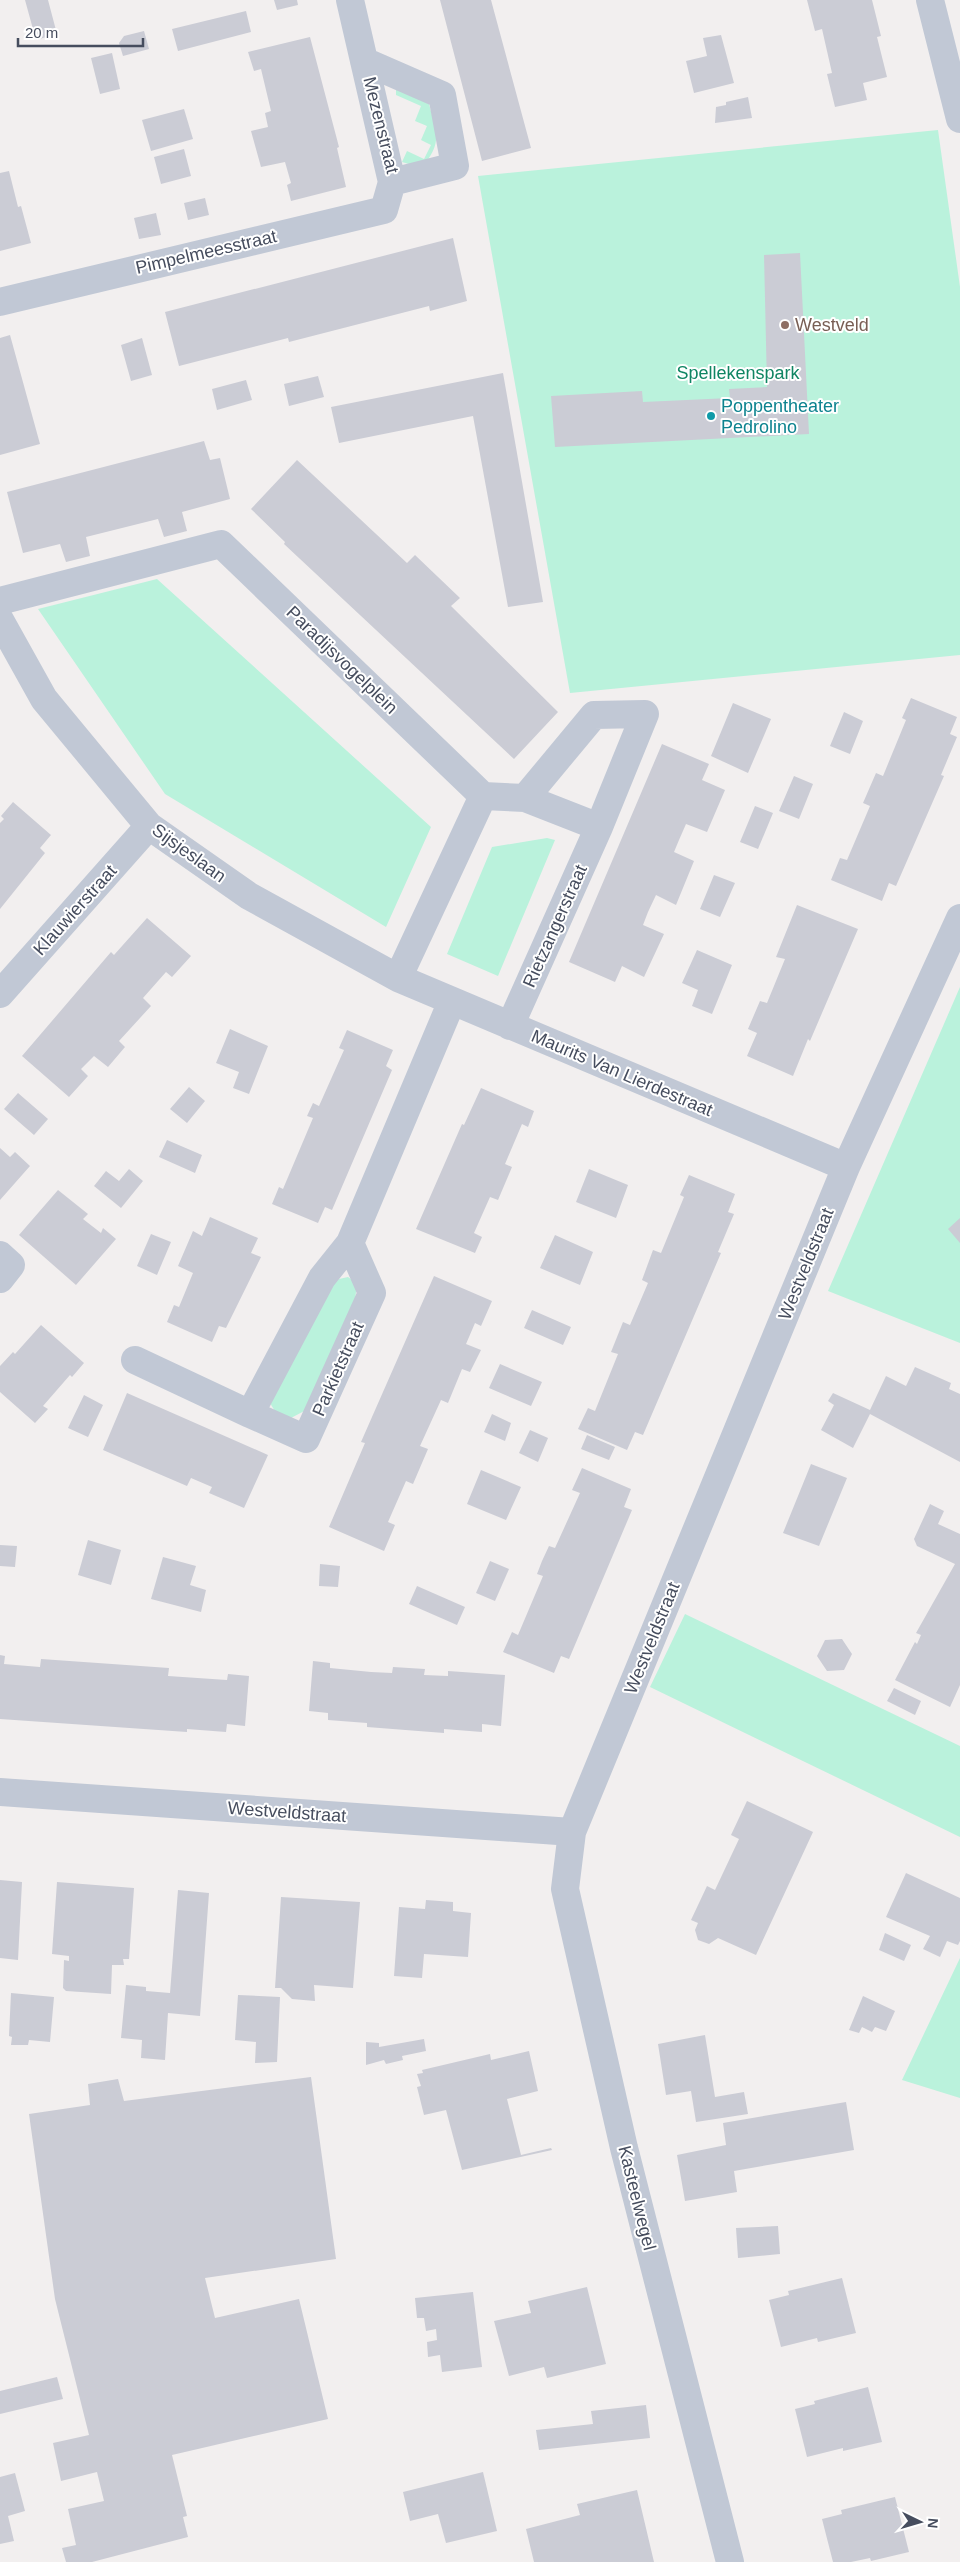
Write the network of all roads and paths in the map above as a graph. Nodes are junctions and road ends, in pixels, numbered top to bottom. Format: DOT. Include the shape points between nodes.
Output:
graph roads {
  1 [pos="350,0"];
  2 [pos="930,0"];
  3 [pos="364,61"];
  4 [pos="960,119"];
  5 [pos="392,182"];
  6 [pos="0,302"];
  7 [pos="0,602"];
  8 [pos="0,620"];
  9 [pos="483,796"];
  10 [pos="525,798"];
  11 [pos="149,826"];
  12 [pos="599,826"];
  13 [pos="960,918"];
  14 [pos="398,978"];
  15 [pos="0,994"];
  16 [pos="452,1001"];
  17 [pos="510,1026"];
  18 [pos="846,1167"];
  19 [pos="350,1243"];
  20 [pos="0,1255"];
  21 [pos="0,1280"];
  22 [pos="135,1360"];
  23 [pos="250,1414"];
  24 [pos="0,1792"];
  25 [pos="572,1832"];
  26 [pos="730,2562"];
  1 -- 3 [label="street, Mezenstraat"];
  2 -- 4 [label="street"];
  3 -- 5 [label="street, Mezenstraat"];
  3 -- 5 [label="street, Mezenstraat" via="442,95 455,166"];
  5 -- 6 [label="street, Pimpelmeesstraat" via="384,210"];
  7 -- 9 [label="street, Paradijsvogelplein" via="221,544"];
  8 -- 11 [label="street, Sijsjeslaan" via="44,699"];
  9 -- 10 [label="street"];
  9 -- 14 [label="street"];
  10 -- 12 [label="street"];
  10 -- 12 [label="street, Rietzangerstraat" via="594,715 645,714"];
  11 -- 14 [label="street, Sijsjeslaan" via="249,896"];
  11 -- 15 [label="street, Klauwierstraat"];
  12 -- 17 [label="street, Rietzangerstraat"];
  13 -- 18 [label="street, Westveldstraat"];
  14 -- 16 [label="street, Maurits Van Lierdestraat"];
  16 -- 17 [label="street, Maurits Van Lierdestraat"];
  16 -- 19 [label="street"];
  17 -- 18 [label="street, Maurits Van Lierdestraat"];
  18 -- 25 [label="street, Westveldstraat"];
  19 -- 23 [label="street" via="322,1278"];
  19 -- 23 [label="street, Parkietstraat" via="372,1293 306,1439"];
  20 -- 21 [label="street" via="11,1264"];
  22 -- 23 [label="street, Parkietstraat"];
  24 -- 25 [label="street, Westveldstraat"];
  25 -- 26 [label="street, Kasteelwegel" via="565,1889 624,2148"];
}
